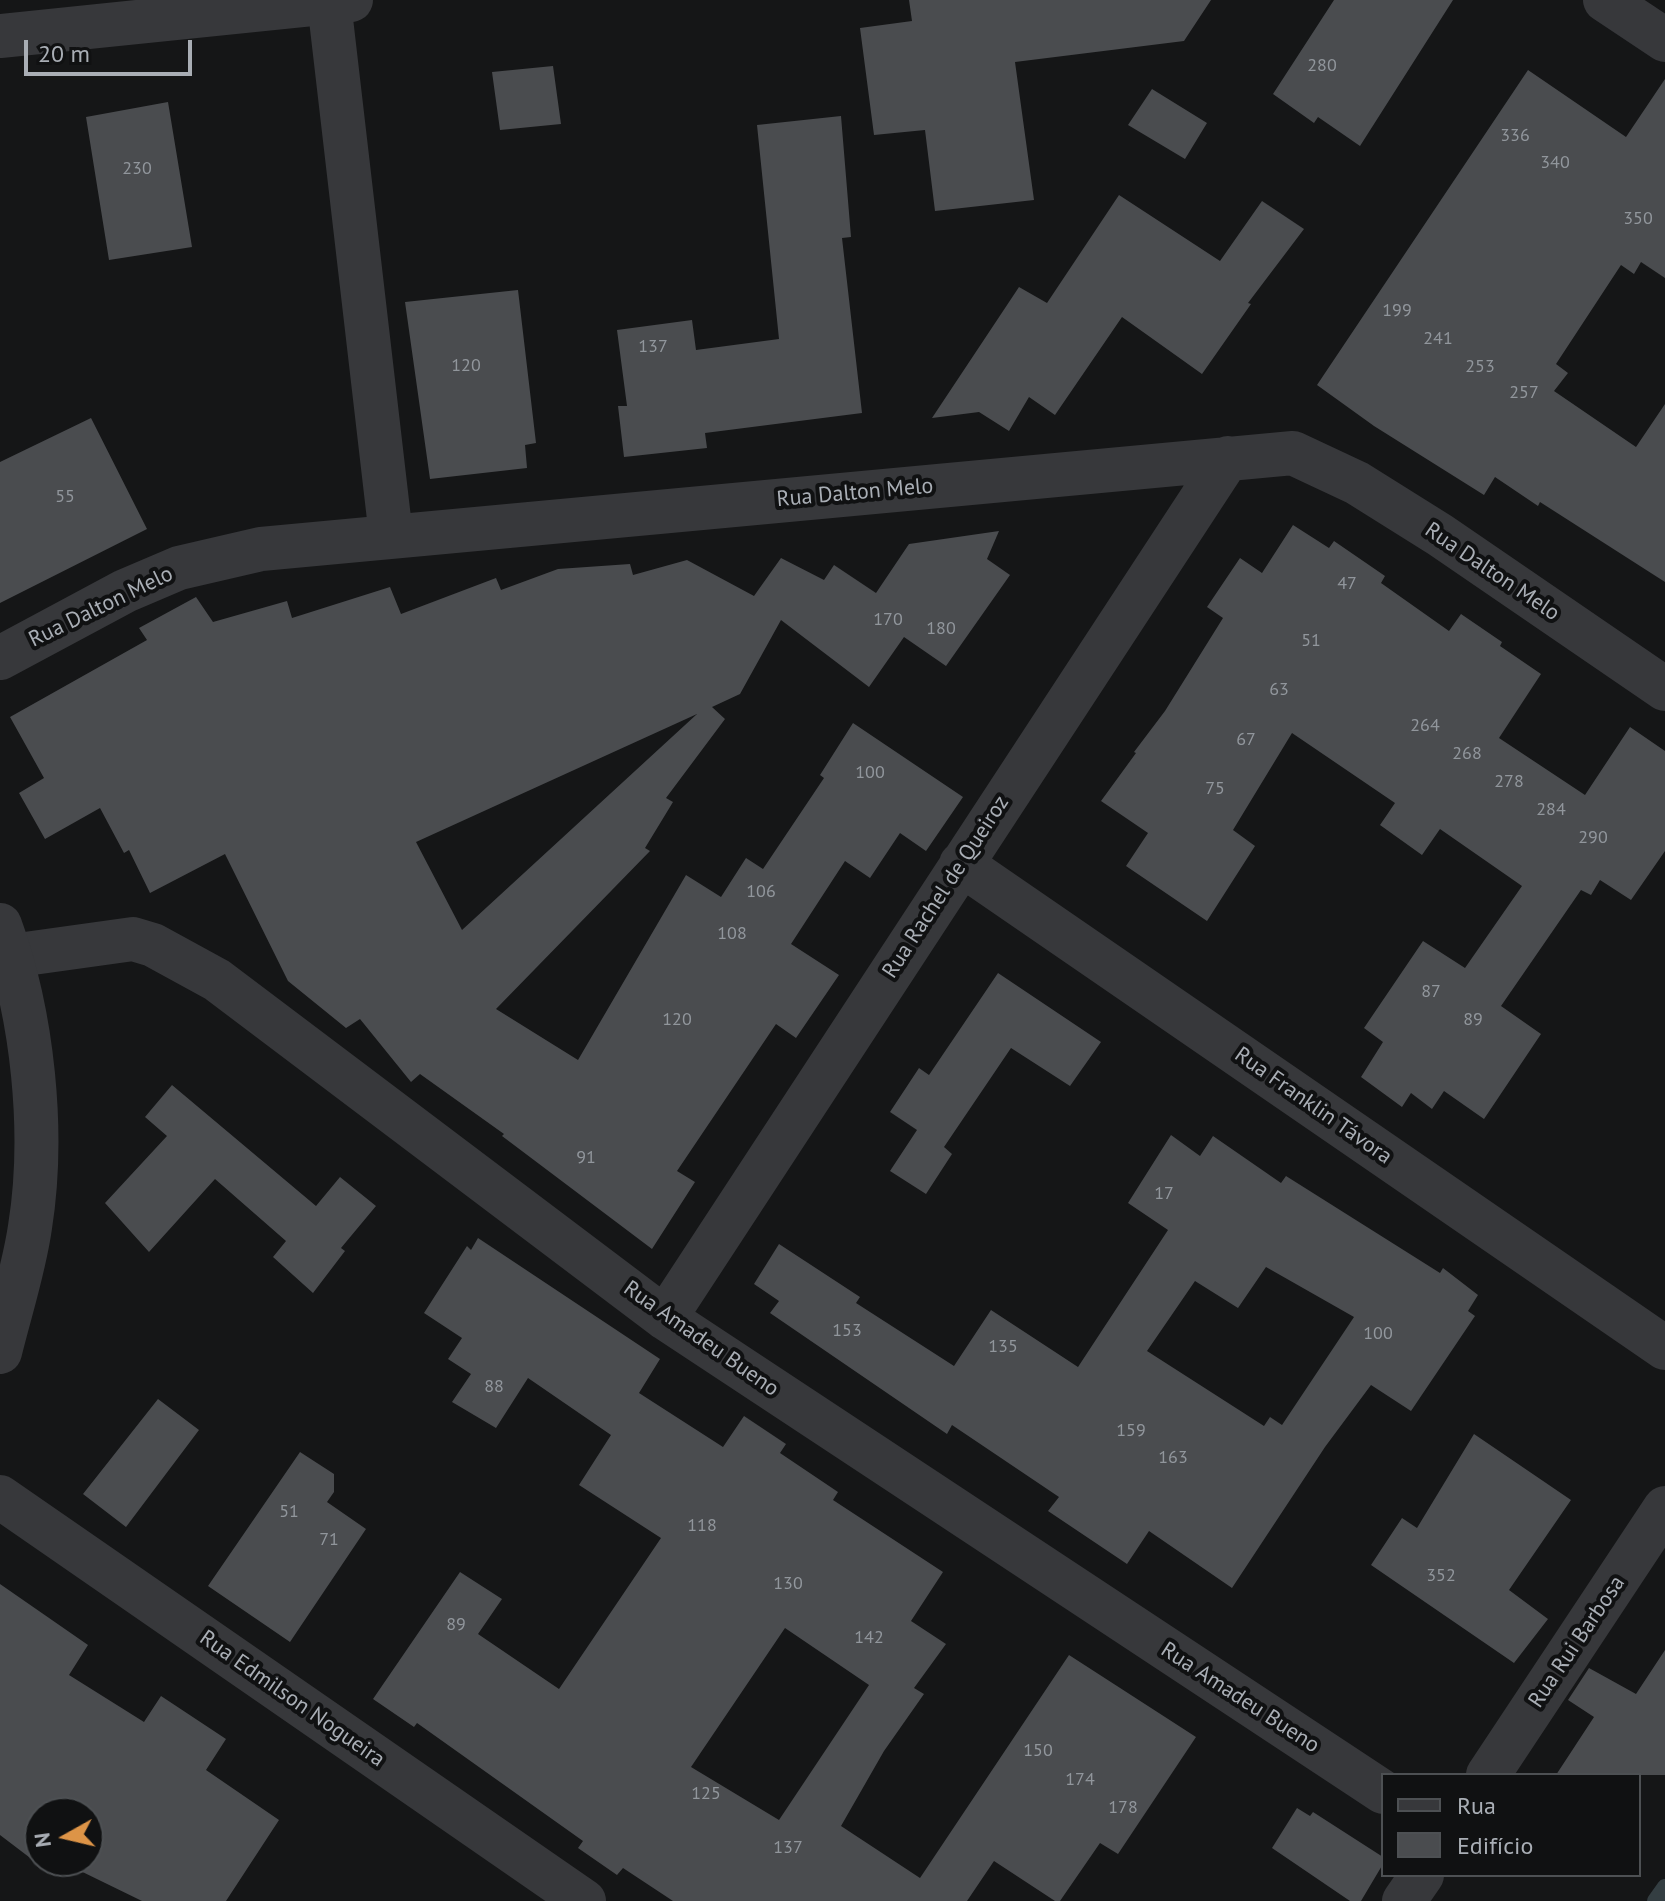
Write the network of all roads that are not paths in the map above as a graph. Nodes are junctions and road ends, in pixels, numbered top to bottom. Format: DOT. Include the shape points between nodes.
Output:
graph roads {
  1 [pos="1605,0"];
  2 [pos="340,1"];
  3 [pos="0,36"];
  4 [pos="1665,40"];
  5 [pos="1228,458"];
  6 [pos="391,536"];
  7 [pos="0,658"];
  8 [pos="1665,689"];
  9 [pos="961,864"];
  10 [pos="6,940"];
  11 [pos="665,1318"];
  12 [pos="1665,1348"];
  13 [pos="0,1352"];
  14 [pos="0,1497"];
  15 [pos="1665,1508"];
  16 [pos="1489,1773"];
  17 [pos="1381,1791"];
  18 [pos="1421,1877"];
  19 [pos="584,1901"];
  20 [pos="1404,1901"];
  1 -- 4 [label="street"];
  2 -- 3 [label="street"];
  2 -- 6 [label="street"];
  5 -- 6 [label="street, Rua Dalton Melo"];
  5 -- 8 [label="street, Rua Dalton Melo" via="1293,453 1357,483"];
  5 -- 9 [label="street, Rua Rachel de Queiroz"];
  6 -- 7 [label="street, Rua Dalton Melo" via="261,549 179,568"];
  9 -- 11 [label="street, Rua Rachel de Queiroz"];
  9 -- 12 [label="street, Rua Franklin Távora"];
  10 -- 11 [label="street, Rua Amadeu Bueno" via="133,939 180,959 230,990"];
  10 -- 13 [label="street" via="31,1059 36,1112 31,1227"];
  11 -- 17 [label="street, Rua Amadeu Bueno"];
  14 -- 19 [label="street, Rua Edmilson Nogueira"];
  15 -- 16 [label="street, Rua Rui Barbosa"];
  18 -- 20 [label="street"];
}
